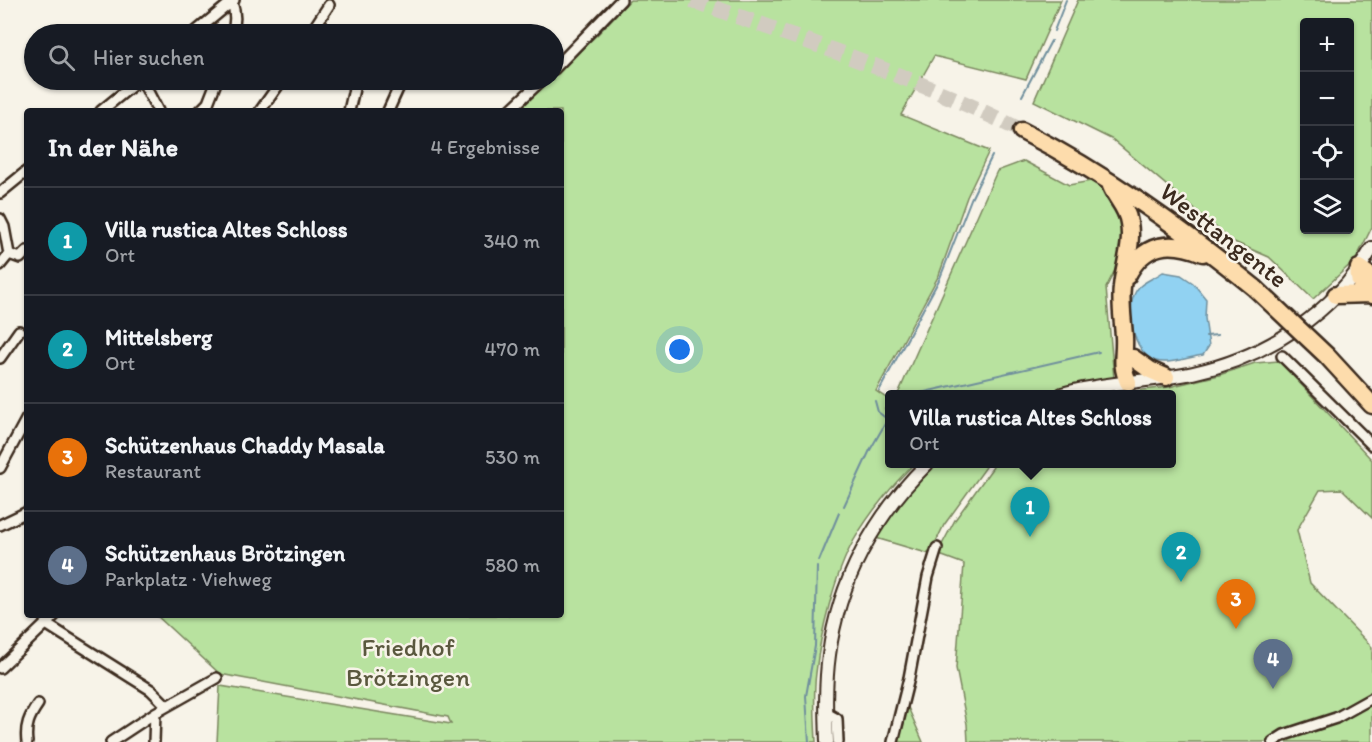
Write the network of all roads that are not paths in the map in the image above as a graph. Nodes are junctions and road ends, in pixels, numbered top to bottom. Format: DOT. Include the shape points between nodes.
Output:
graph roads {
  1 [pos="621,0"];
  2 [pos="233,1"];
  3 [pos="329,5"];
  4 [pos="205,24"];
  5 [pos="235,24"];
  6 [pos="317,24"];
  7 [pos="564,59"];
  8 [pos="127,90"];
  9 [pos="146,90"];
  10 [pos="213,90"];
  11 [pos="275,90"];
  12 [pos="354,90"];
  13 [pos="397,90"];
  14 [pos="532,90"];
  15 [pos="105,108"];
  16 [pos="156,108"];
  17 [pos="203,108"];
  18 [pos="262,108"];
  19 [pos="350,108"];
  20 [pos="389,108"];
  21 [pos="512,108"];
  22 [pos="1022,131"];
  23 [pos="24,173"];
  24 [pos="1108,180"];
  25 [pos="0,193"];
  26 [pos="0,219"];
  27 [pos="1372,248"];
  28 [pos="9,254"];
  29 [pos="24,254"];
  30 [pos="1222,261"];
  31 [pos="0,265"];
  32 [pos="1366,272"];
  33 [pos="1122,284"];
  34 [pos="1372,295"];
  35 [pos="1336,296"];
  36 [pos="19,331"];
  37 [pos="1124,340"];
  38 [pos="1282,356"];
  39 [pos="0,358"];
  40 [pos="1133,358"];
  41 [pos="1331,361"];
  42 [pos="1166,377"];
  43 [pos="1128,382"];
  44 [pos="1372,387"];
  45 [pos="1084,390"];
  46 [pos="1372,405"];
  47 [pos="24,424"];
  48 [pos="1372,445"];
  49 [pos="0,468"];
  50 [pos="923,468"];
  51 [pos="24,513"];
  52 [pos="0,525"];
  53 [pos="937,548"];
  54 [pos="53,618"];
  55 [pos="46,624"];
  56 [pos="0,668"];
  57 [pos="216,678"];
  58 [pos="1372,698"];
  59 [pos="38,704"];
  60 [pos="166,706"];
  61 [pos="826,712"];
  62 [pos="155,713"];
  63 [pos="27,742"];
  64 [pos="111,742"];
  65 [pos="154,742"];
  66 [pos="827,742"];
  67 [pos="838,742"];
  68 [pos="893,742"];
  69 [pos="1273,742"];
  1 -- 7 [label="street"];
  2 -- 4 [label="street"];
  2 -- 5 [label="street"];
  3 -- 6 [label="street"];
  8 -- 15 [label="street"];
  9 -- 16 [label="street"];
  10 -- 17 [label="street"];
  11 -- 18 [label="street"];
  12 -- 19 [label="street"];
  13 -- 20 [label="street"];
  14 -- 21 [label="street"];
  22 -- 24 [label="highway, Westtangente"];
  23 -- 25 [label="street"];
  24 -- 30 [label="highway, Westtangente"];
  24 -- 33 [label="highway" via="1130,224"];
  26 -- 28 [label="street"];
  27 -- 32 [label="main road"];
  28 -- 29 [label="street" via="20,258"];
  28 -- 31 [label="street"];
  30 -- 33 [label="highway" via="1184,247 1166,245 1145,252 1133,263"];
  30 -- 41 [label="highway, Westtangente, bridge"];
  32 -- 34 [label="highway" via="1358,276"];
  32 -- 35 [label="main road"];
  33 -- 37 [label="highway"];
  34 -- 35 [label="highway"];
  35 -- 42 [label="main road" via="1288,334 1257,351 1222,365"];
  36 -- 39 [label="street"];
  37 -- 40 [label="highway"];
  37 -- 43 [label="highway" via="1122,368"];
  38 -- 48 [label="street"];
  40 -- 42 [label="highway"];
  40 -- 43 [label="highway" via="1133,374"];
  41 -- 44 [label="highway"];
  41 -- 46 [label="highway, Westtangente"];
  42 -- 43 [label="main road"];
  43 -- 45 [label="main road"];
  47 -- 49 [label="street"];
  50 -- 61 [label="main road" via="885,512 850,576 834,625"];
  51 -- 52 [label="street"];
  53 -- 68 [label="street"];
  54 -- 55 [label="street"];
  55 -- 56 [label="street"];
  55 -- 60 [label="street" via="151,690"];
  57 -- 60 [label="street"];
  58 -- 69 [label="street" via="1336,718"];
  59 -- 63 [label="street" via="25,729"];
  60 -- 62 [label="street"];
  61 -- 66 [label="main road"];
  61 -- 67 [label="street" via="837,719"];
  62 -- 64 [label="street"];
  62 -- 65 [label="street"];
}
